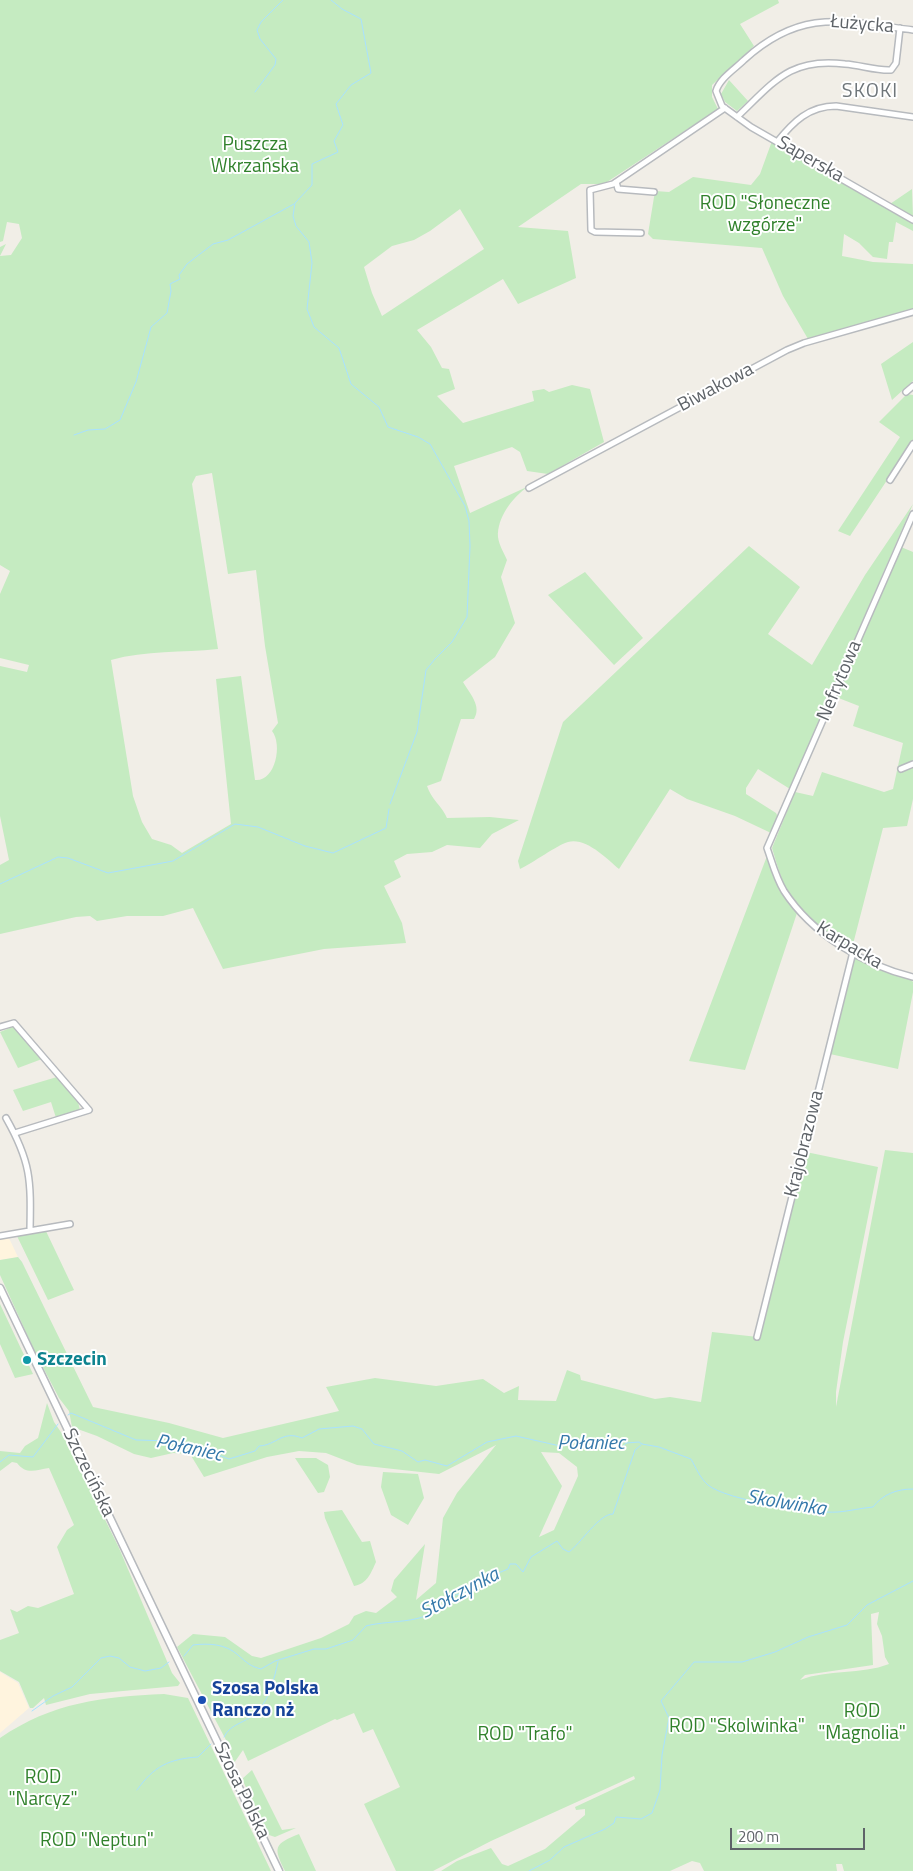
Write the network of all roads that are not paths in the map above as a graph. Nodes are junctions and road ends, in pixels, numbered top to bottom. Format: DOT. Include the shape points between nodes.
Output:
graph roads {
  1 [pos="900,28"];
  2 [pos="913,30"];
  3 [pos="716,91"];
  4 [pos="725,108"];
  5 [pos="737,117"];
  6 [pos="913,117"];
  7 [pos="777,142"];
  8 [pos="616,182"];
  9 [pos="654,192"];
  10 [pos="913,220"];
  11 [pos="641,233"];
  12 [pos="913,312"];
  13 [pos="913,386"];
  14 [pos="906,392"];
  15 [pos="913,444"];
  16 [pos="890,480"];
  17 [pos="529,488"];
  18 [pos="913,514"];
  19 [pos="913,764"];
  20 [pos="900,769"];
  21 [pos="767,848"];
  22 [pos="852,952"];
  23 [pos="913,977"];
  24 [pos="0,1027"];
  25 [pos="6,1118"];
  26 [pos="15,1133"];
  27 [pos="70,1224"];
  28 [pos="30,1230"];
  29 [pos="0,1236"];
  30 [pos="0,1288"];
  31 [pos="757,1336"];
  32 [pos="177,1658"];
  33 [pos="278,1871"];
  1 -- 2 [label="street, Łużycka"];
  1 -- 3 [label="street, Łużycka" via="827,21 794,28 756,50 723,80"];
  1 -- 5 [label="street" via="896,63 891,70 837,63 804,64 782,75"];
  3 -- 4 [label="street, Saperska"];
  4 -- 5 [label="street, Saperska"];
  4 -- 8 [label="street"];
  5 -- 7 [label="street, Saperska"];
  6 -- 7 [label="street" via="826,107 798,119"];
  7 -- 10 [label="street, Saperska"];
  8 -- 9 [label="street" via="618,189"];
  8 -- 11 [label="street" via="590,190 591,230"];
  12 -- 17 [label="street, Biwakowa" via="787,350"];
  13 -- 14 [label="street"];
  15 -- 16 [label="street"];
  18 -- 21 [label="street, Nefrytowa"];
  19 -- 20 [label="street"];
  21 -- 22 [label="street, Karpacka" via="784,890 800,911 824,934"];
  22 -- 23 [label="street, Karpacka"];
  22 -- 31 [label="street, Krajobrazowa"];
  24 -- 26 [label="street" via="14,1022 89,1110"];
  25 -- 26 [label="street"];
  26 -- 28 [label="street" via="22,1146 30,1178"];
  27 -- 28 [label="street"];
  28 -- 29 [label="street"];
  30 -- 32 [label="street, Szczecińska"];
  32 -- 33 [label="street, Szosa Polska"];
}
